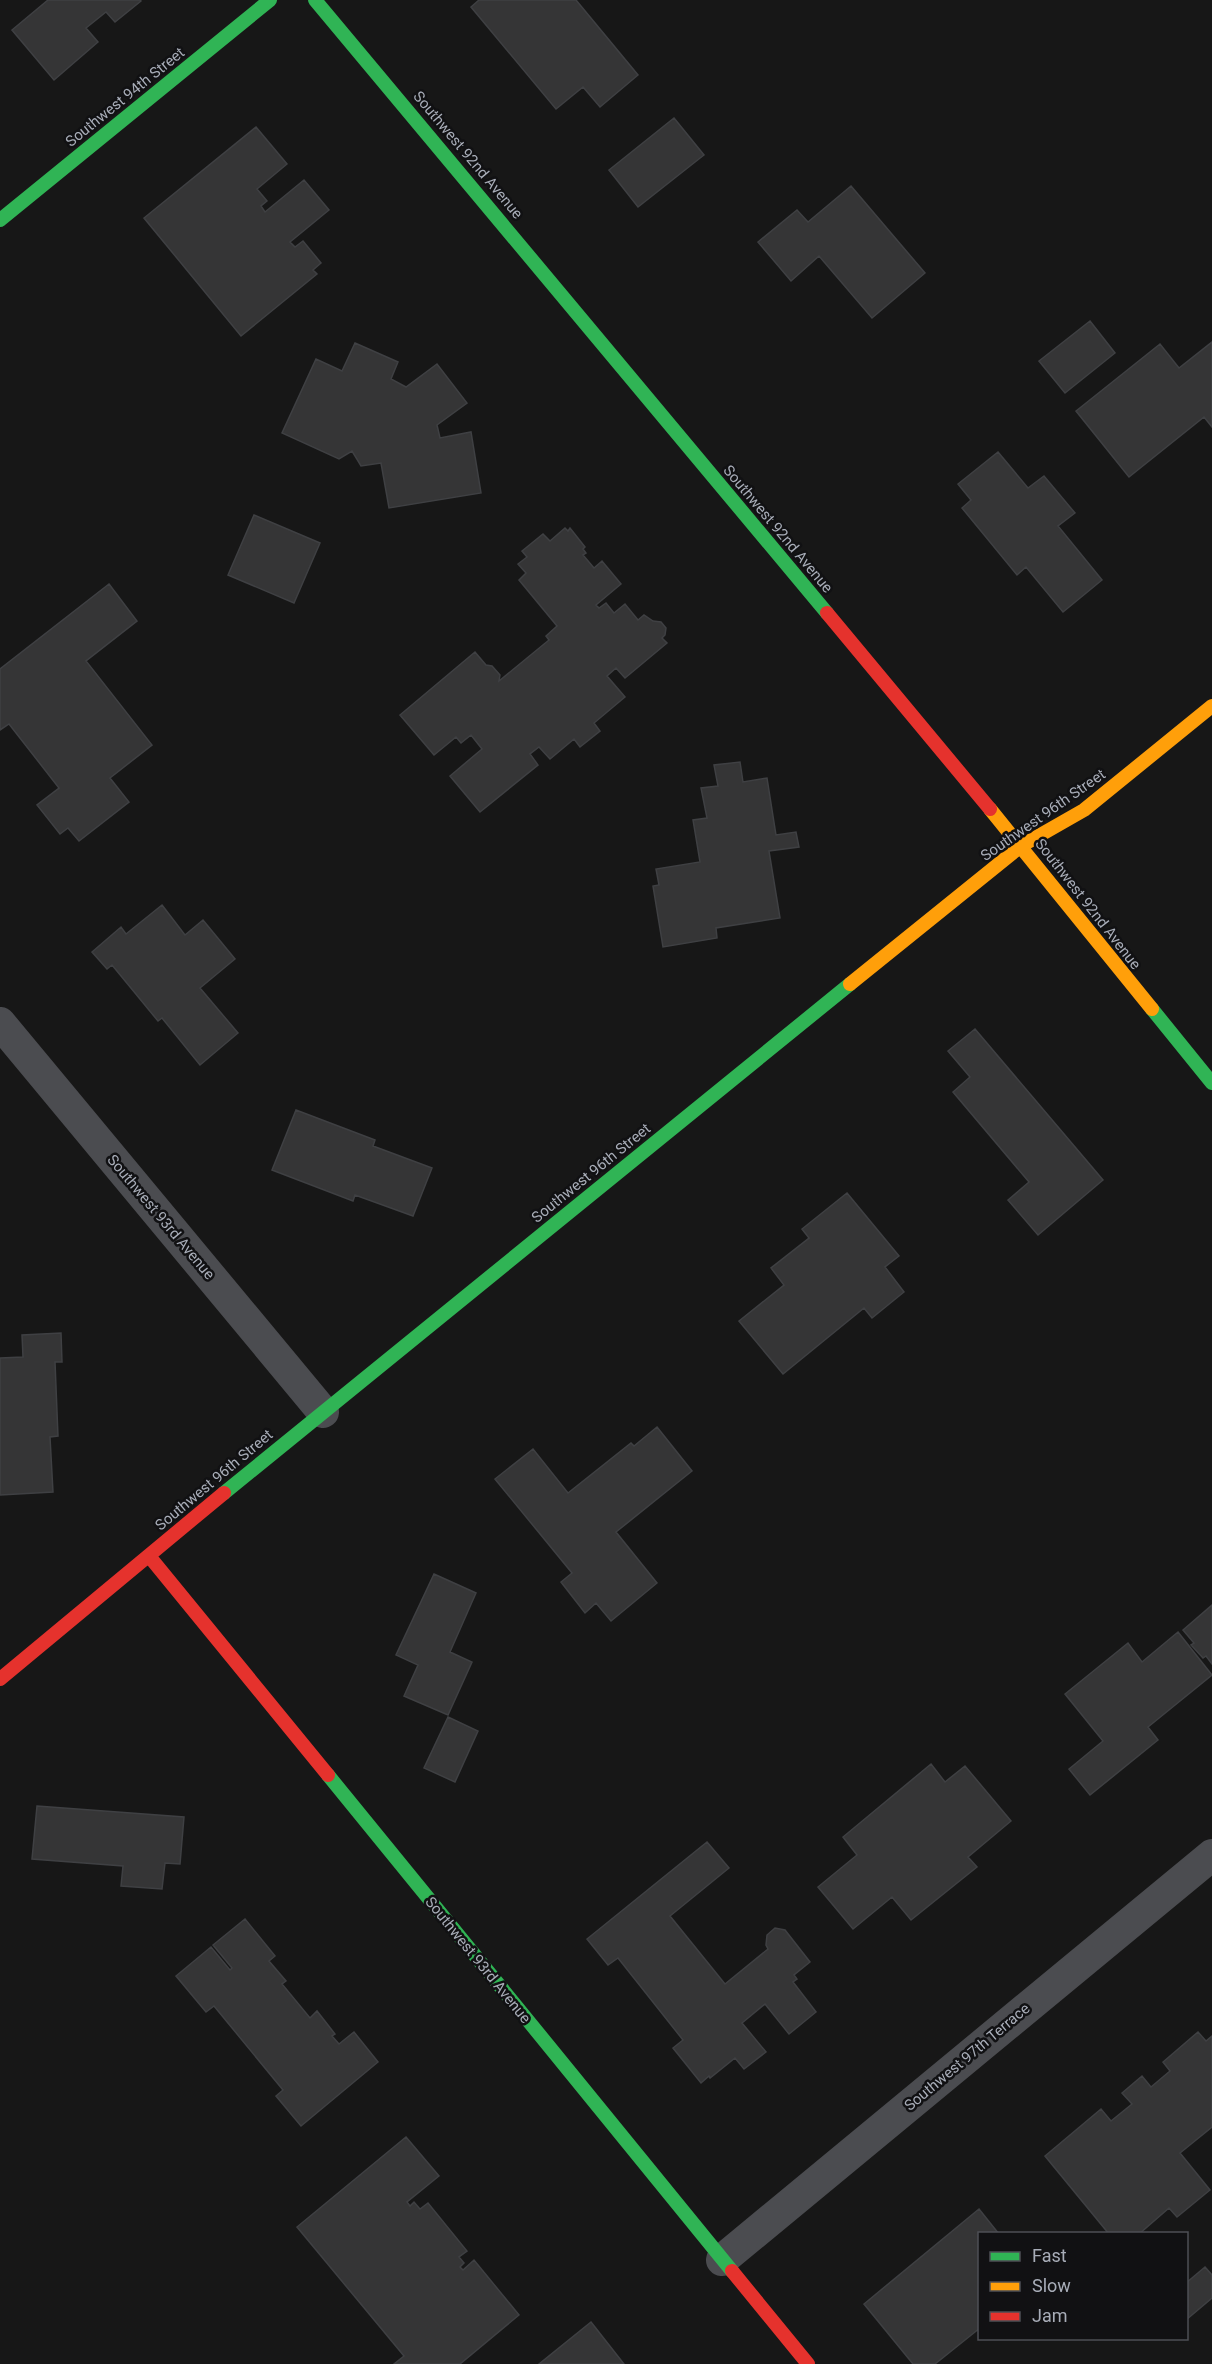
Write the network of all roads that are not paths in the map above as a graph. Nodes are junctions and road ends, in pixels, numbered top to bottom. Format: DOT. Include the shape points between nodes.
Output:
graph roads {
  1 [pos="270,0"];
  2 [pos="315,0"];
  3 [pos="0,220"];
  4 [pos="1212,706"];
  5 [pos="1021,846"];
  6 [pos="0,1023"];
  7 [pos="1212,1083"];
  8 [pos="323,1412"];
  9 [pos="149,1556"];
  10 [pos="0,1679"];
  11 [pos="1212,1855"];
  12 [pos="722,2260"];
  13 [pos="808,2364"];
  1 -- 3 [label="street, Southwest 94th Street"];
  2 -- 5 [label="street, Southwest 92nd Avenue"];
  4 -- 5 [label="street, Southwest 96th Street" via="1084,810"];
  5 -- 7 [label="street, Southwest 92nd Avenue"];
  5 -- 8 [label="street, Southwest 96th Street"];
  6 -- 8 [label="street, Southwest 93rd Avenue"];
  8 -- 9 [label="street, Southwest 96th Street"];
  9 -- 10 [label="street, Southwest 96th Street"];
  9 -- 12 [label="street, Southwest 93rd Avenue"];
  11 -- 12 [label="street, Southwest 97th Terrace"];
  12 -- 13 [label="street, Southwest 93rd Avenue"];
}
